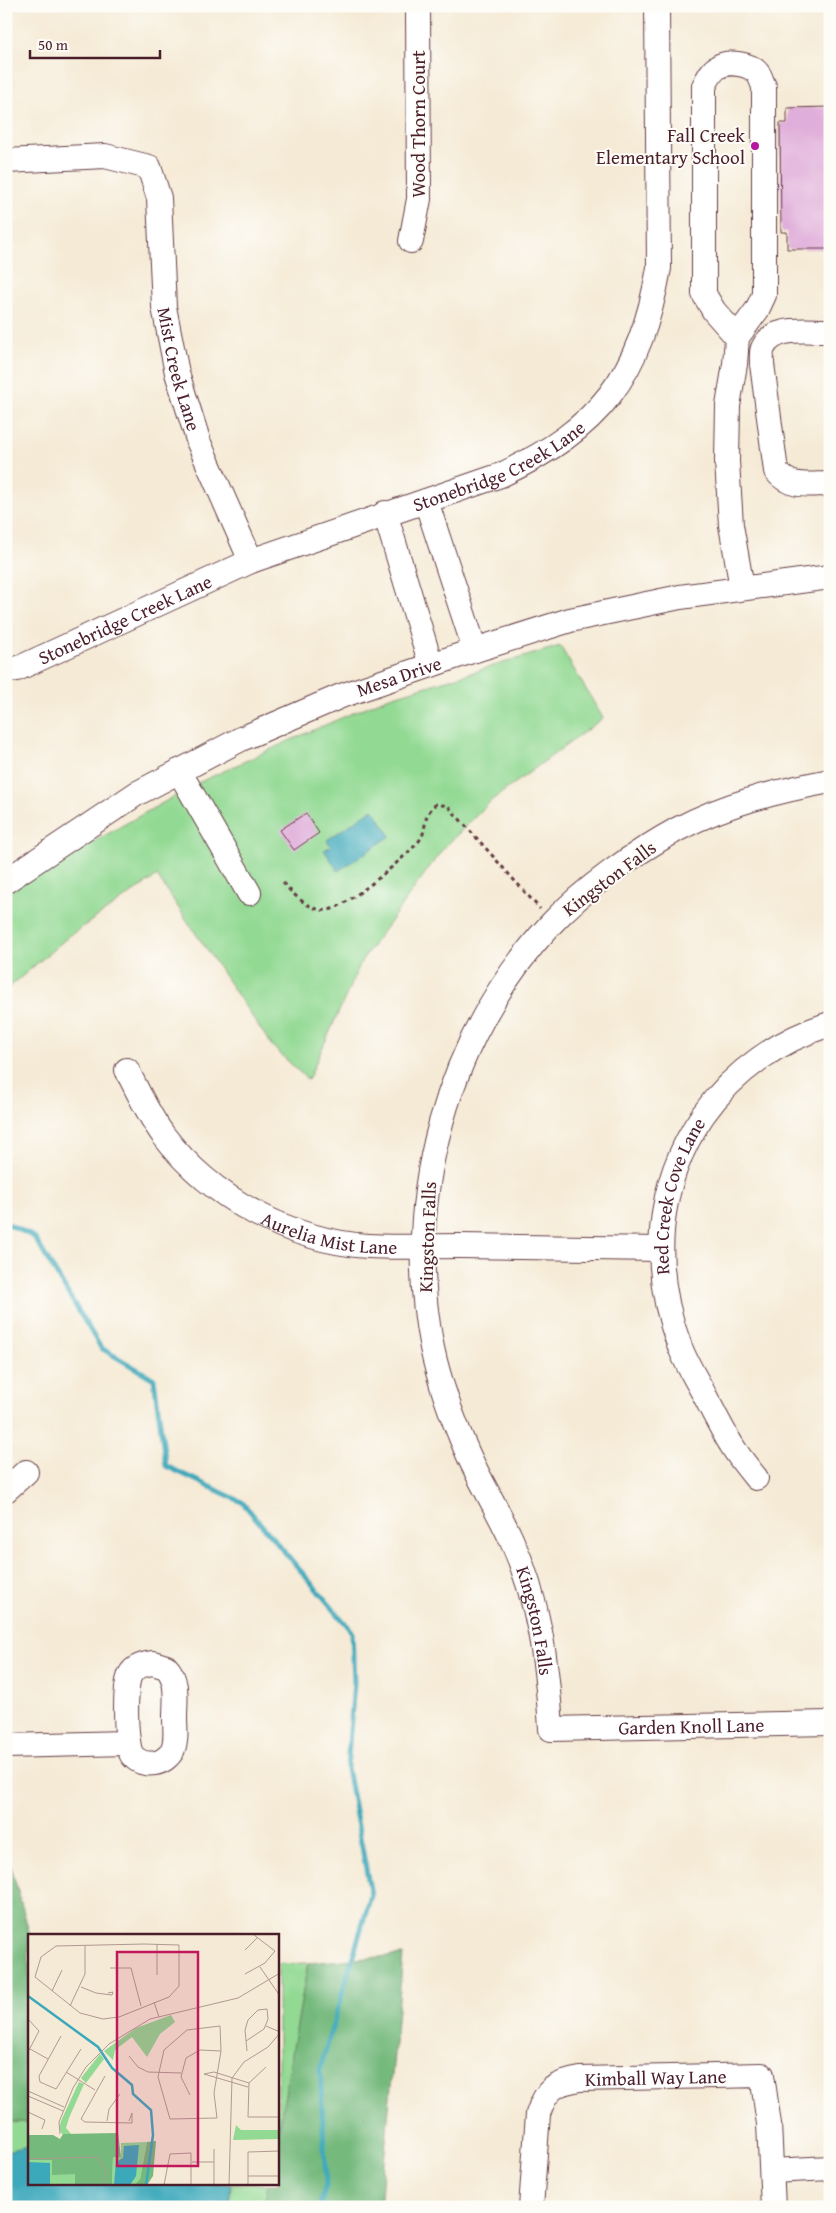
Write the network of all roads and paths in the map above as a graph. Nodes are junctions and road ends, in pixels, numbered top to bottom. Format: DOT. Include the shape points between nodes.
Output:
graph roads {
  1 [pos="418,6"];
  2 [pos="657,6"];
  3 [pos="6,161"];
  4 [pos="411,240"];
  5 [pos="830,332"];
  6 [pos="737,337"];
  7 [pos="830,484"];
  8 [pos="426,501"];
  9 [pos="385,513"];
  10 [pos="251,561"];
  11 [pos="830,577"];
  12 [pos="742,588"];
  13 [pos="475,650"];
  14 [pos="431,665"];
  15 [pos="6,671"];
  16 [pos="179,772"];
  17 [pos="830,781"];
  18 [pos="6,881"];
  19 [pos="283,883"];
  20 [pos="249,893"];
  21 [pos="552,923"];
  22 [pos="830,1024"];
  23 [pos="127,1070"];
  24 [pos="423,1246"];
  25 [pos="660,1249"];
  26 [pos="26,1472"];
  27 [pos="756,1478"];
  28 [pos="6,1490"];
  29 [pos="830,1723"];
  30 [pos="552,1729"];
  31 [pos="127,1743"];
  32 [pos="6,1746"];
  33 [pos="830,2168"];
  34 [pos="772,2171"];
  35 [pos="531,2207"];
  36 [pos="773,2207"];
  1 -- 4 [label="street, Wood Thorn Court" via="419,199"];
  2 -- 8 [label="street, Stonebridge Creek Lane" via="659,268 652,307 639,345 597,412 569,436 535,458 501,474"];
  3 -- 10 [label="street, Mist Creek Lane" via="105,156 150,167 159,198 164,307 177,373 199,443"];
  5 -- 7 [label="street" via="783,332 770,338 763,349 762,364 776,470 784,480 794,484"];
  6 -- 6 [label="street" via="764,295 764,86 759,74 749,66 733,64 720,66 704,86 704,294"];
  6 -- 12 [label="street" via="736,364 728,406 727,461 731,525"];
  8 -- 9 [label="street, Stonebridge Creek Lane"];
  8 -- 13 [label="street"];
  9 -- 10 [label="street, Stonebridge Creek Lane"];
  9 -- 14 [label="street"];
  10 -- 15 [label="street, Stonebridge Creek Lane" via="17,669"];
  11 -- 12 [label="street, Mesa Drive"];
  12 -- 13 [label="street, Mesa Drive" via="570,620"];
  13 -- 14 [label="street, Mesa Drive"];
  14 -- 16 [label="street, Mesa Drive" via="341,696 241,740"];
  16 -- 18 [label="street, Mesa Drive" via="136,794"];
  16 -- 20 [label="street"];
  17 -- 21 [label="street, Kingston Falls" via="778,791 680,828 632,856"];
  19 -- 21 [label="path" via="296,897 310,905 327,910 345,904 411,850 421,839 428,811 436,804 448,806"];
  21 -- 24 [label="street, Kingston Falls" via="518,963 490,1007 449,1094 434,1145"];
  22 -- 25 [label="street, Red Creek Cove Lane" via="804,1033 760,1057 718,1094 689,1136 671,1178"];
  23 -- 24 [label="street, Aurelia Mist Lane" via="164,1136 212,1185 245,1207 317,1238 367,1246"];
  24 -- 25 [label="street, Aurelia Mist Lane"];
  24 -- 30 [label="street, Kingston Falls" via="424,1294 432,1349 448,1408 512,1540 535,1603 547,1664"];
  25 -- 27 [label="street, Red Creek Cove Lane" via="664,1287 680,1348 732,1446"];
  26 -- 28 [label="street"];
  29 -- 30 [label="street, Garden Knoll Lane"];
  31 -- 32 [label="street"];
  33 -- 34 [label="street"];
  34 -- 35 [label="street, Kimball Way Lane" via="762,2075 564,2081 550,2089 538,2114"];
  34 -- 36 [label="street"];
}
